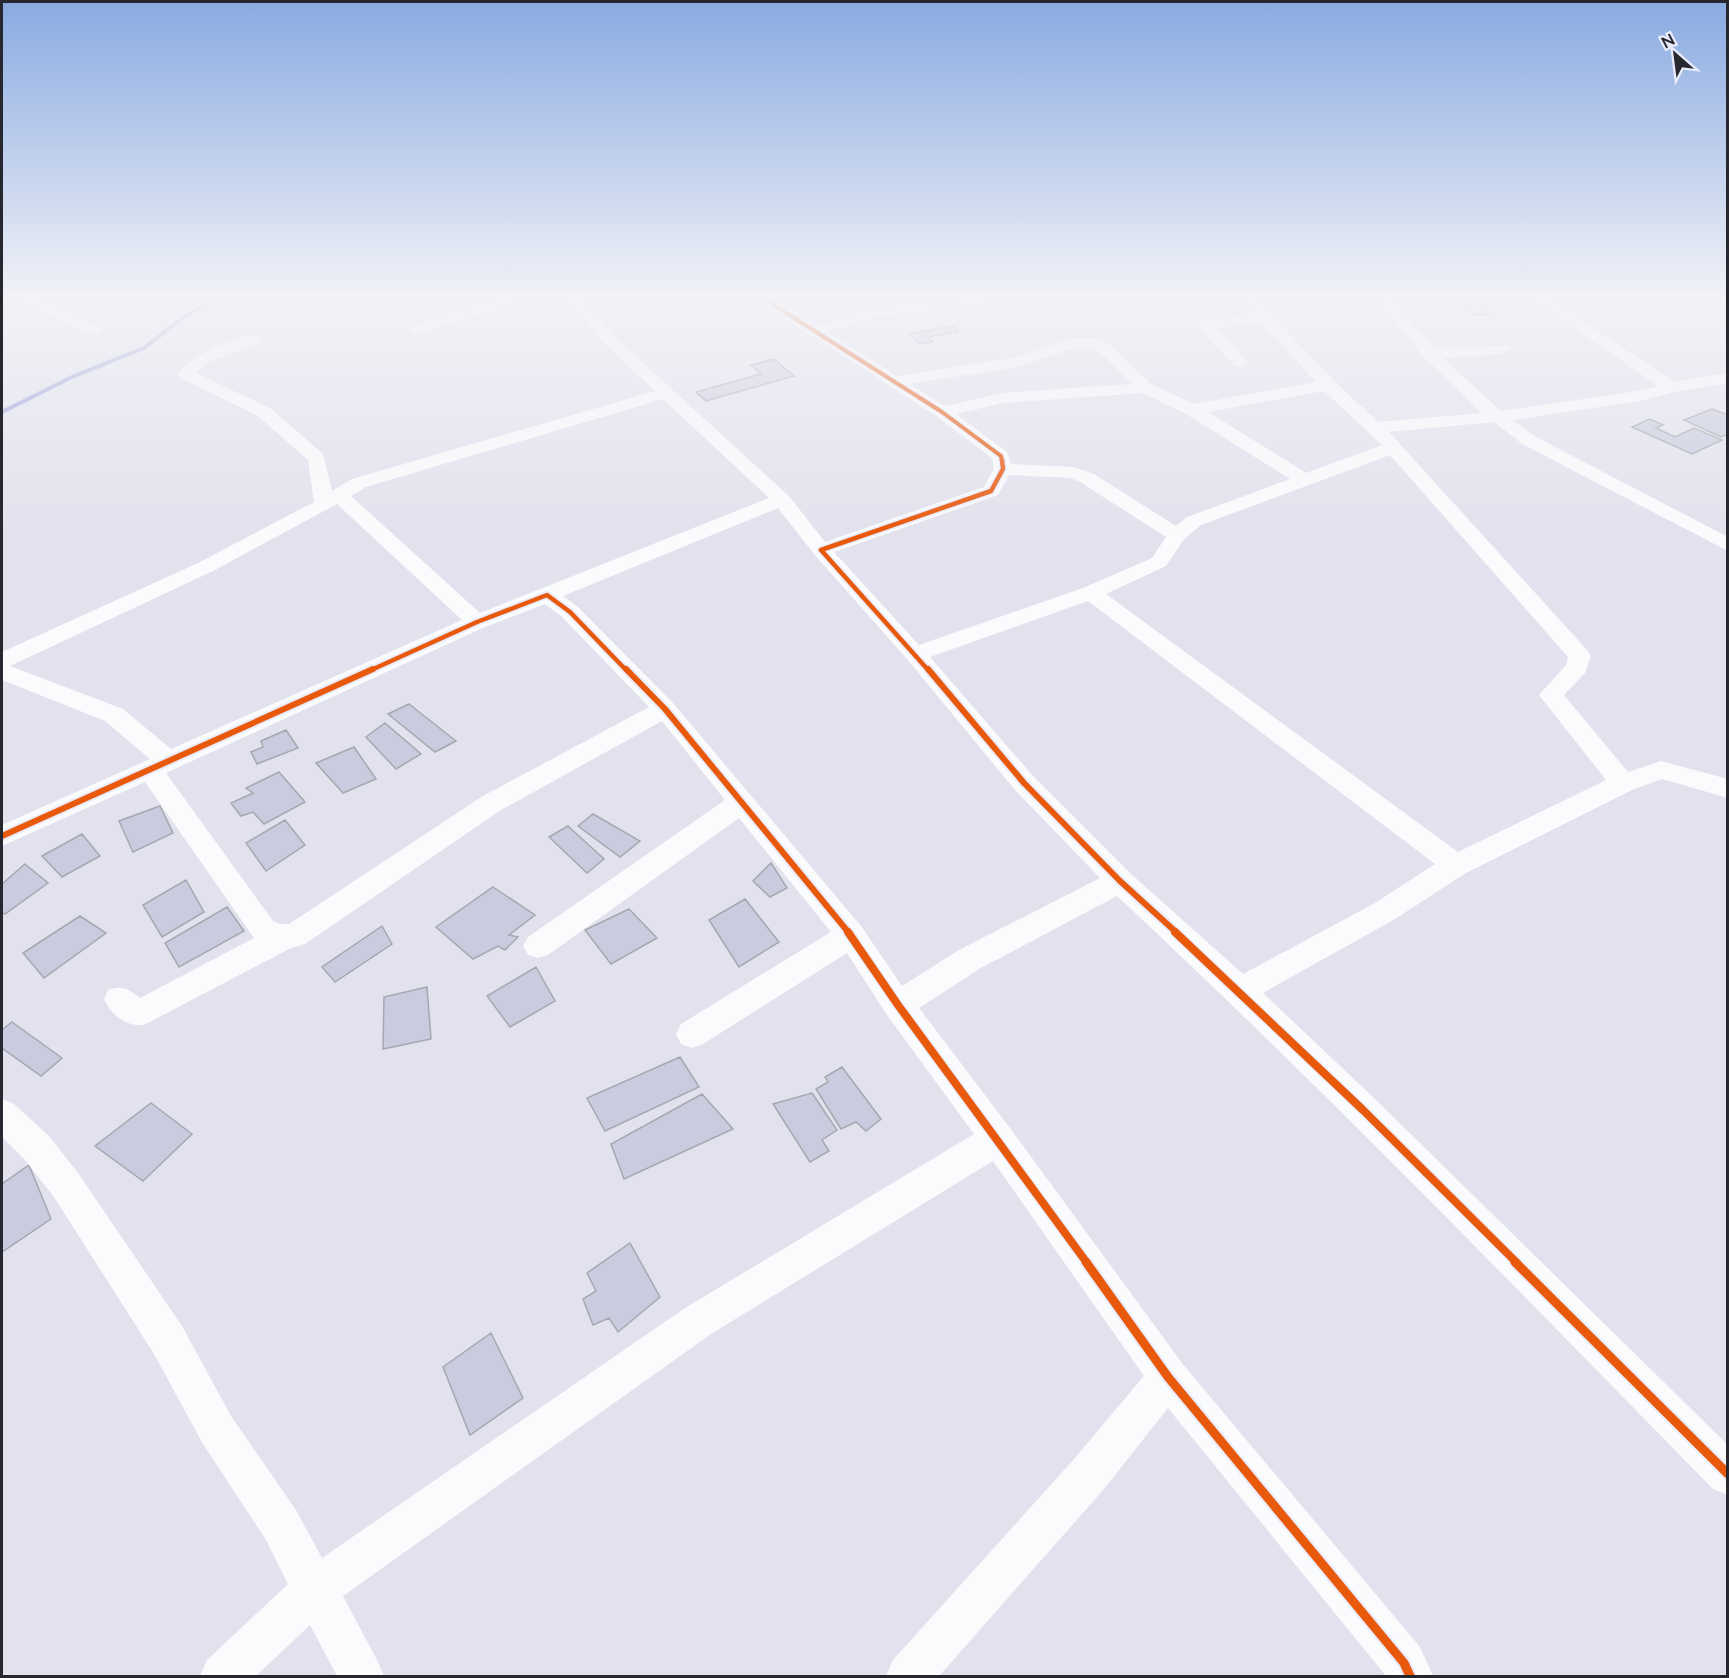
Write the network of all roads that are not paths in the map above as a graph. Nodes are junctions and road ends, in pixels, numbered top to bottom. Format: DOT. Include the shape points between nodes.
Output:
graph roads {
  1 [pos="187,373"];
  2 [pos="645,373"];
  3 [pos="878,373"];
  4 [pos="946,373"];
  5 [pos="1130,373"];
  6 [pos="1317,373"];
  7 [pos="1451,373"];
  8 [pos="1651,373"];
  9 [pos="1728,378"];
  10 [pos="892,382"];
  11 [pos="1328,386"];
  12 [pos="1671,387"];
  13 [pos="1145,388"];
  14 [pos="666,393"];
  15 [pos="1192,410"];
  16 [pos="942,412"];
  17 [pos="1497,417"];
  18 [pos="1372,428"];
  19 [pos="1392,448"];
  20 [pos="1003,469"];
  21 [pos="1306,481"];
  22 [pos="331,499"];
  23 [pos="782,500"];
  24 [pos="1177,535"];
  25 [pos="1728,545"];
  26 [pos="821,550"];
  27 [pos="1091,593"];
  28 [pos="547,595"];
  29 [pos="477,622"];
  30 [pos="7,651"];
  31 [pos="915,654"];
  32 [pos="2,672"];
  33 [pos="665,709"];
  34 [pos="159,766"];
  35 [pos="1623,783"];
  36 [pos="1728,789"];
  37 [pos="741,803"];
  38 [pos="2,836"];
  39 [pos="1456,865"];
  40 [pos="1120,881"];
  41 [pos="851,935"];
  42 [pos="286,936"];
  43 [pos="538,946"];
  44 [pos="1240,991"];
  45 [pos="119,999"];
  46 [pos="898,1005"];
  47 [pos="692,1034"];
  48 [pos="2,1115"];
  49 [pos="998,1139"];
  50 [pos="1168,1377"];
  51 [pos="1728,1474"];
  52 [pos="314,1590"];
  53 [pos="222,1677"];
  54 [pos="361,1677"];
  55 [pos="909,1677"];
  56 [pos="1410,1677"];
  1 -- 22 [label="street" via="264,412 317,458"];
  2 -- 14 [label="street"];
  3 -- 10 [label="street"];
  4 -- 10 [label="street"];
  5 -- 13 [label="street"];
  6 -- 11 [label="street"];
  7 -- 17 [label="street"];
  8 -- 12 [label="street"];
  9 -- 12 [label="street"];
  10 -- 16 [label="street"];
  11 -- 15 [label="street"];
  11 -- 18 [label="street"];
  12 -- 17 [label="street" via="1640,396"];
  13 -- 15 [label="street"];
  13 -- 16 [label="street" via="1003,398"];
  14 -- 22 [label="street" via="359,483"];
  14 -- 23 [label="street"];
  15 -- 21 [label="street"];
  16 -- 20 [label="street" via="1001,456"];
  17 -- 18 [label="street"];
  17 -- 25 [label="street" via="1530,441"];
  18 -- 19 [label="street"];
  19 -- 21 [label="street"];
  19 -- 35 [label="street" via="1580,656 1577,668 1551,695"];
  20 -- 24 [label="street" via="1074,473"];
  20 -- 26 [label="street" via="991,491"];
  21 -- 24 [label="street" via="1194,521"];
  22 -- 29 [label="street"];
  22 -- 30 [label="street" via="198,570"];
  23 -- 26 [label="street"];
  23 -- 28 [label="street"];
  24 -- 27 [label="street" via="1159,562"];
  26 -- 31 [label="street"];
  27 -- 31 [label="street"];
  27 -- 39 [label="street"];
  28 -- 29 [label="street"];
  28 -- 33 [label="street" via="570,612"];
  29 -- 34 [label="street"];
  31 -- 40 [label="street" via="1024,783"];
  32 -- 34 [label="street" via="114,715"];
  33 -- 37 [label="street"];
  33 -- 42 [label="street" via="492,803 295,935"];
  34 -- 38 [label="street"];
  34 -- 42 [label="street" via="263,929 276,938"];
  35 -- 36 [label="street" via="1661,770"];
  35 -- 39 [label="street"];
  37 -- 41 [label="street"];
  37 -- 43 [label="street"];
  39 -- 44 [label="street" via="1385,911"];
  40 -- 44 [label="street"];
  40 -- 46 [label="street" via="970,959"];
  41 -- 46 [label="street"];
  41 -- 47 [label="street"];
  42 -- 45 [label="street" via="144,1011 135,1012"];
  44 -- 51 [label="street"];
  46 -- 49 [label="street"];
  48 -- 52 [label="street" via="37,1148 73,1195 168,1340 217,1430 281,1526"];
  49 -- 50 [label="street"];
  49 -- 52 [label="street" via="698,1321"];
  50 -- 55 [label="street" via="1089,1474"];
  50 -- 56 [label="street" via="1404,1663"];
  52 -- 53 [label="street"];
  52 -- 54 [label="street"];
}
